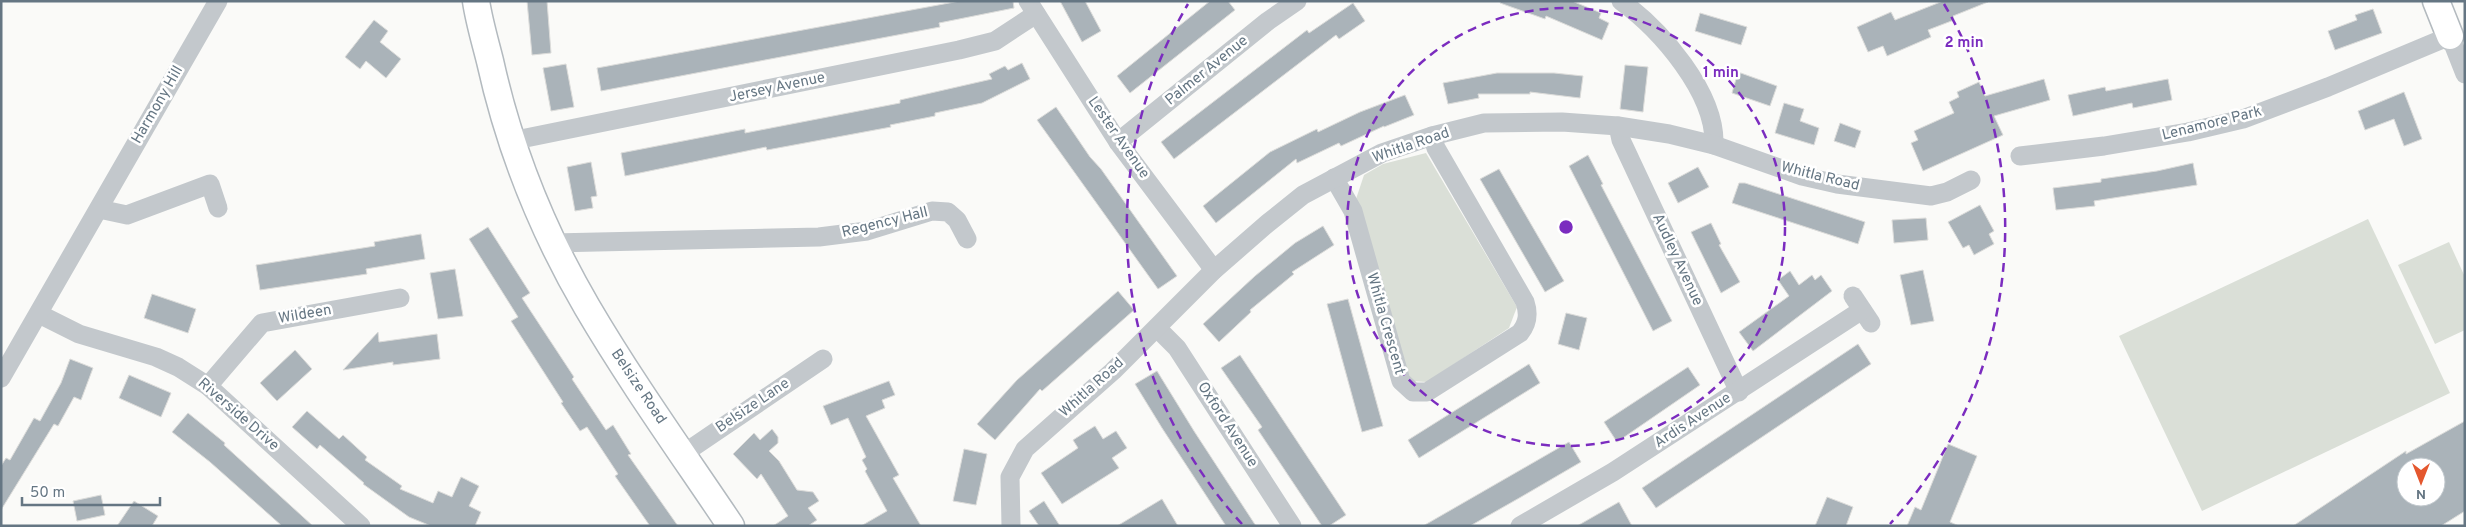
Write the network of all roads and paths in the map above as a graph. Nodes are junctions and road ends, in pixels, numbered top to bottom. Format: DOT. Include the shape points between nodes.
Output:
graph roads {
  1 [pos="218,1"];
  2 [pos="476,1"];
  3 [pos="1297,1"];
  4 [pos="1621,1"];
  5 [pos="2436,1"];
  6 [pos="1032,8"];
  7 [pos="2450,36"];
  8 [pos="2465,74"];
  9 [pos="1618,126"];
  10 [pos="1432,136"];
  11 [pos="511,141"];
  12 [pos="1118,142"];
  13 [pos="1714,145"];
  14 [pos="2020,156"];
  15 [pos="1334,178"];
  16 [pos="1971,180"];
  17 [pos="99,208"];
  18 [pos="218,208"];
  19 [pos="967,239"];
  20 [pos="553,243"];
  21 [pos="1214,270"];
  22 [pos="400,298"];
  23 [pos="1862,310"];
  24 [pos="38,314"];
  25 [pos="1157,328"];
  26 [pos="823,359"];
  27 [pos="1,378"];
  28 [pos="208,386"];
  29 [pos="1739,392"];
  30 [pos="683,454"];
  31 [pos="361,526"];
  32 [pos="731,526"];
  33 [pos="1011,526"];
  34 [pos="1292,526"];
  35 [pos="1520,526"];
  1 -- 17 [label="street, Harmony Hill"];
  2 -- 11 [label="street, Belsize Road"];
  3 -- 12 [label="street, Palmer Avenue"];
  4 -- 13 [label="street" via="1662,38 1687,72 1706,105"];
  5 -- 7 [label="street"];
  6 -- 11 [label="street, Jersey Avenue" via="996,41"];
  6 -- 12 [label="street, Lester Avenue"];
  7 -- 8 [label="street"];
  7 -- 14 [label="street, Lenamore Park" via="2243,119 2104,146"];
  9 -- 10 [label="street, Whitla Road" via="1562,122 1484,123"];
  9 -- 13 [label="street, Whitla Road"];
  9 -- 29 [label="street, Audley Avenue" via="1621,140"];
  10 -- 15 [label="street, Whitla Road" via="1382,153"];
  10 -- 15 [label="street, Whitla Crescent" via="1525,302 1528,315 1520,333 1427,392 1413,392 1400,381 1353,211"];
  11 -- 20 [label="street, Belsize Road"];
  12 -- 21 [label="street, Lester Avenue"];
  13 -- 16 [label="street, Whitla Road" via="1802,176 1837,184 1931,196"];
  15 -- 21 [label="street, Whitla Road" via="1303,195"];
  17 -- 18 [label="street" via="127,215 210,184"];
  17 -- 24 [label="street, Harmony Hill"];
  19 -- 20 [label="street, Regency Hall" via="957,220 948,212 932,211 867,230 819,237"];
  20 -- 30 [label="street, Belsize Road" via="611,347"];
  21 -- 25 [label="street, Whitla Road"];
  22 -- 28 [label="street, Wildeen" via="262,323"];
  23 -- 29 [label="street, Ardis Avenue"];
  24 -- 27 [label="street, Harmony Hill"];
  24 -- 28 [label="street, Riverside Drive" via="79,334 156,356"];
  25 -- 33 [label="street, Whitla Road" via="1025,449 1010,477"];
  25 -- 34 [label="street, Oxford Avenue" via="1177,348"];
  26 -- 30 [label="street, Belsize Lane"];
  28 -- 31 [label="street, Riverside Drive"];
  29 -- 35 [label="street, Ardis Avenue"];
  30 -- 32 [label="street, Belsize Road"];
}
